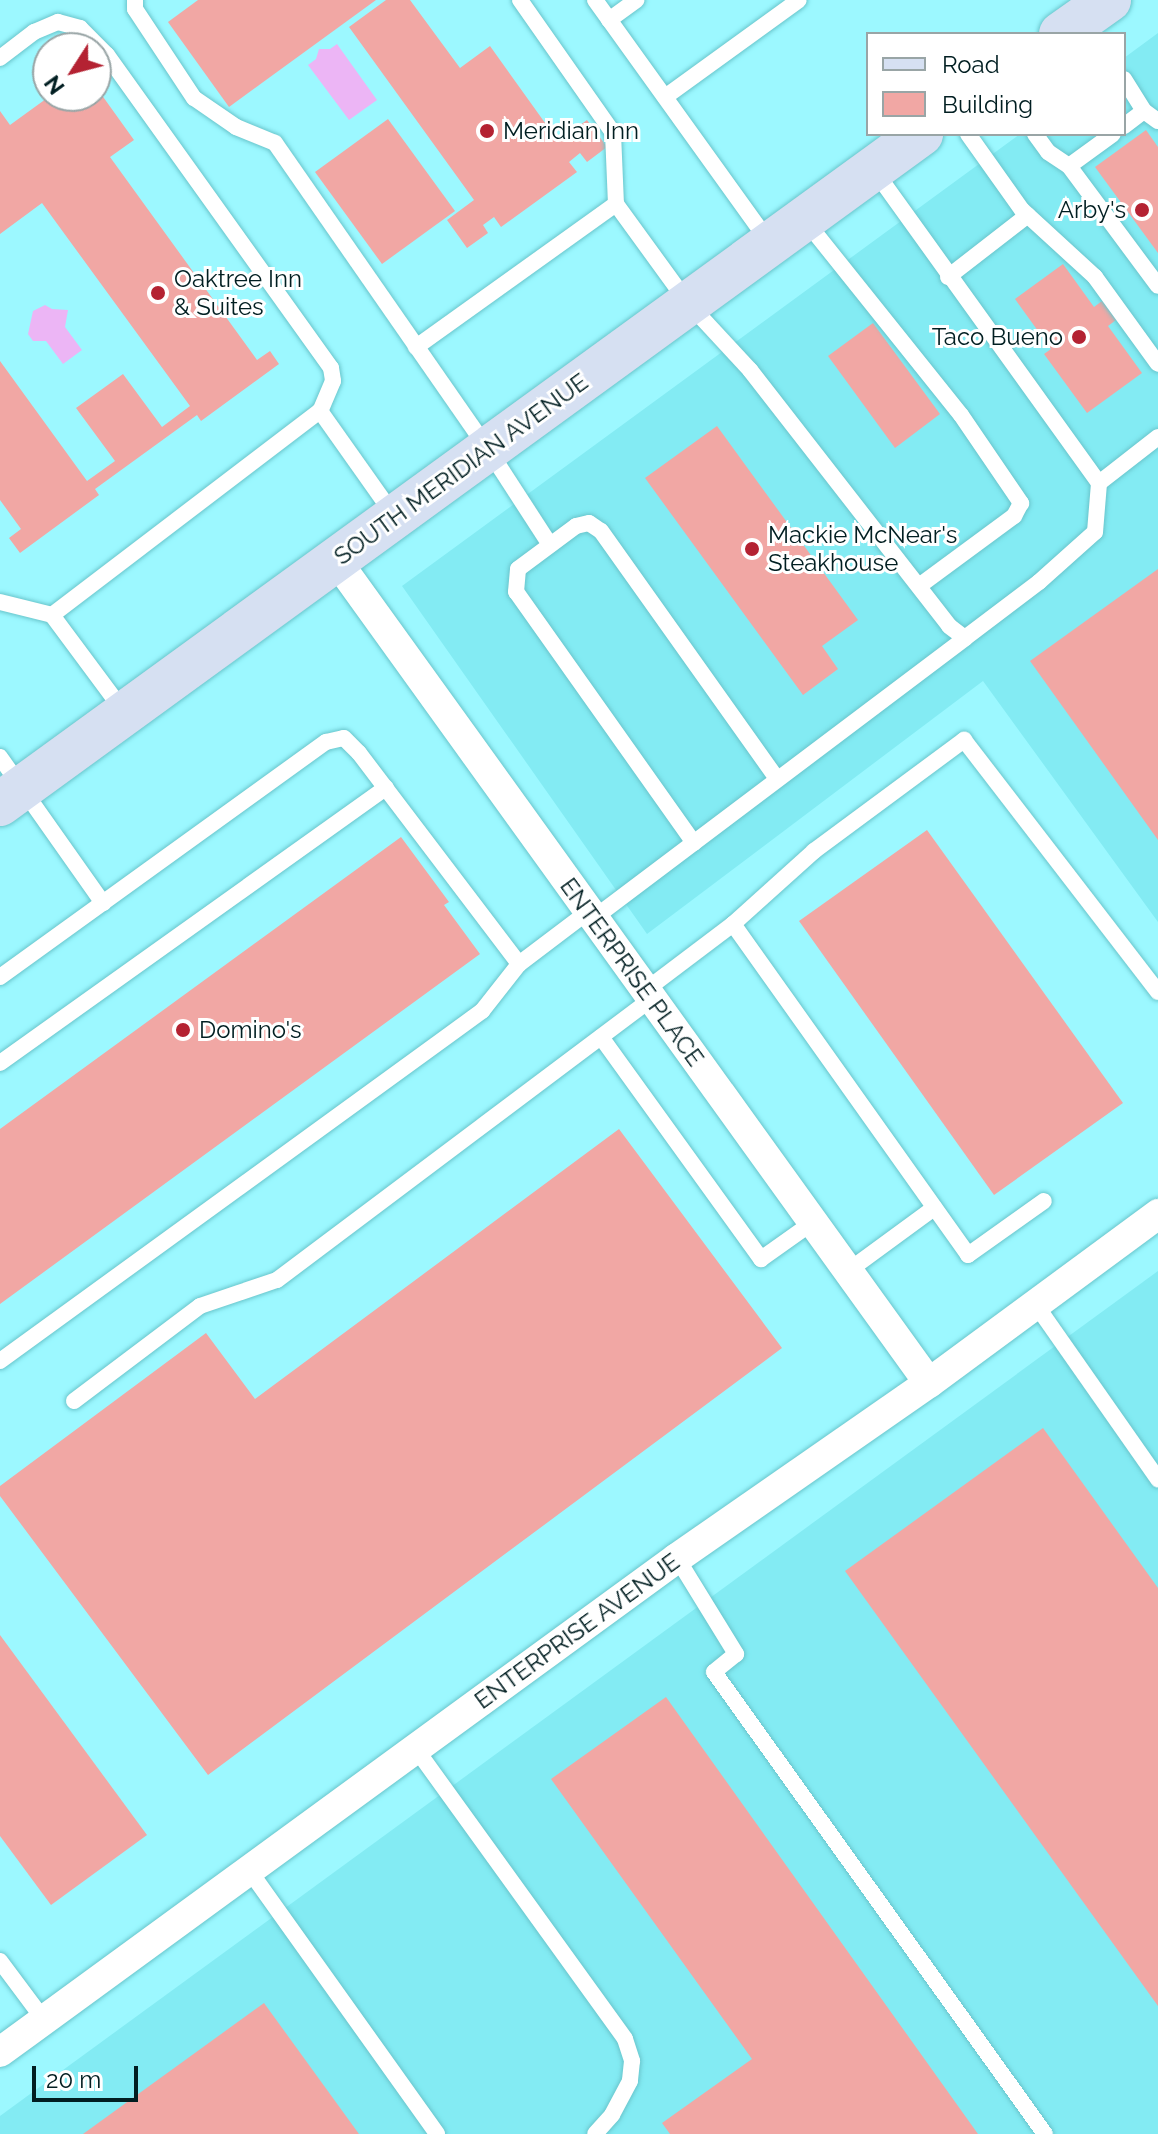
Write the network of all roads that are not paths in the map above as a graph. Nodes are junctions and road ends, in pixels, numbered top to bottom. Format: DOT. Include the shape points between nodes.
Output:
graph roads {
  1 [pos="135,0"];
  2 [pos="520,0"];
  3 [pos="595,0"];
  4 [pos="637,0"];
  5 [pos="799,0"];
  6 [pos="609,20"];
  7 [pos="0,58"];
  8 [pos="1126,82"];
  9 [pos="665,97"];
  10 [pos="1151,116"];
  11 [pos="1126,125"];
  12 [pos="918,136"];
  13 [pos="969,136"];
  14 [pos="1036,136"];
  15 [pos="1110,136"];
  16 [pos="1069,166"];
  17 [pos="873,169"];
  18 [pos="616,204"];
  19 [pos="1028,215"];
  20 [pos="787,231"];
  21 [pos="948,277"];
  22 [pos="1158,286"];
  23 [pos="688,303"];
  24 [pos="416,347"];
  25 [pos="1158,364"];
  26 [pos="320,411"];
  27 [pos="1158,437"];
  28 [pos="488,449"];
  29 [pos="1099,483"];
  30 [pos="395,517"];
  31 [pos="550,545"];
  32 [pos="336,560"];
  33 [pos="919,586"];
  34 [pos="0,602"];
  35 [pos="52,615"];
  36 [pos="965,638"];
  37 [pos="125,713"];
  38 [pos="777,779"];
  39 [pos="7,783"];
  40 [pos="386,788"];
  41 [pos="694,843"];
  42 [pos="103,903"];
  43 [pos="591,915"];
  44 [pos="733,924"];
  45 [pos="519,964"];
  46 [pos="0,977"];
  47 [pos="1158,992"];
  48 [pos="649,994"];
  49 [pos="601,1037"];
  50 [pos="0,1063"];
  51 [pos="1044,1201"];
  52 [pos="934,1208"];
  53 [pos="1158,1214"];
  54 [pos="813,1222"];
  55 [pos="848,1271"];
  56 [pos="1036,1305"];
  57 [pos="0,1361"];
  58 [pos="929,1383"];
  59 [pos="74,1401"];
  60 [pos="1158,1479"];
  61 [pos="677,1558"];
  62 [pos="416,1749"];
  63 [pos="249,1870"];
  64 [pos="0,1961"];
  65 [pos="44,2020"];
  66 [pos="0,2052"];
  67 [pos="437,2134"];
  68 [pos="595,2134"];
  69 [pos="1045,2134"];
  1 -- 24 [label="lane" via="135,9 194,98 236,127 275,143"];
  2 -- 18 [label="lane" via="613,133"];
  3 -- 6 [label="lane"];
  4 -- 6 [label="lane"];
  5 -- 9 [label="lane"];
  6 -- 9 [label="lane"];
  7 -- 26 [label="lane" via="34,32 58,22 80,28 107,55 331,368 333,381"];
  8 -- 10 [label="lane"];
  9 -- 20 [label="lane"];
  10 -- 11 [label="lane"];
  12 -- 17 [label="main road, SOUTH MERIDIAN AVENUE"];
  13 -- 19 [label="lane"];
  14 -- 16 [label="lane"];
  15 -- 16 [label="lane"];
  16 -- 22 [label="lane"];
  17 -- 20 [label="main road, SOUTH MERIDIAN AVENUE"];
  17 -- 21 [label="lane"];
  18 -- 23 [label="lane"];
  18 -- 24 [label="lane"];
  19 -- 21 [label="lane"];
  19 -- 25 [label="lane" via="1095,277"];
  20 -- 23 [label="main road, SOUTH MERIDIAN AVENUE"];
  20 -- 33 [label="lane" via="961,415 1021,503 1014,516"];
  21 -- 29 [label="lane"];
  23 -- 28 [label="main road, SOUTH MERIDIAN AVENUE"];
  23 -- 33 [label="lane" via="750,370"];
  24 -- 28 [label="lane"];
  26 -- 30 [label="lane"];
  26 -- 35 [label="lane"];
  27 -- 29 [label="lane"];
  28 -- 30 [label="main road, SOUTH MERIDIAN AVENUE"];
  28 -- 31 [label="lane"];
  29 -- 36 [label="lane" via="1095,532"];
  30 -- 32 [label="main road, SOUTH MERIDIAN AVENUE"];
  31 -- 38 [label="lane" via="576,526 589,523 601,531"];
  31 -- 41 [label="lane" via="518,569 516,592"];
  32 -- 37 [label="main road, SOUTH MERIDIAN AVENUE"];
  32 -- 43 [label="street, ENTERPRISE PLACE"];
  33 -- 36 [label="lane" via="949,626"];
  34 -- 35 [label="lane"];
  35 -- 37 [label="lane"];
  36 -- 38 [label="lane"];
  37 -- 39 [label="main road, SOUTH MERIDIAN AVENUE"];
  38 -- 41 [label="lane"];
  39 -- 42 [label="lane"];
  40 -- 42 [label="lane" via="344,738 326,742"];
  40 -- 45 [label="lane"];
  40 -- 50 [label="lane"];
  41 -- 43 [label="lane"];
  42 -- 46 [label="lane"];
  43 -- 45 [label="lane"];
  43 -- 48 [label="street, ENTERPRISE PLACE"];
  44 -- 47 [label="lane" via="814,851 964,740"];
  44 -- 48 [label="lane"];
  44 -- 52 [label="lane"];
  45 -- 57 [label="lane" via="482,1011"];
  48 -- 49 [label="lane"];
  48 -- 54 [label="street, ENTERPRISE PLACE"];
  49 -- 54 [label="lane" via="761,1259"];
  49 -- 59 [label="lane" via="277,1280 200,1306"];
  51 -- 52 [label="lane" via="968,1255"];
  52 -- 55 [label="lane"];
  53 -- 56 [label="street, ENTERPRISE AVENUE"];
  54 -- 55 [label="street, ENTERPRISE PLACE"];
  55 -- 58 [label="street, ENTERPRISE PLACE"];
  56 -- 58 [label="street, ENTERPRISE AVENUE"];
  56 -- 60 [label="lane"];
  58 -- 61 [label="street, ENTERPRISE AVENUE"];
  61 -- 62 [label="street, ENTERPRISE AVENUE"];
  61 -- 69 [label="lane" via="736,1654 714,1672"];
  62 -- 63 [label="street, ENTERPRISE AVENUE"];
  62 -- 68 [label="lane" via="625,2039 632,2061 630,2081"];
  63 -- 65 [label="street, ENTERPRISE AVENUE"];
  63 -- 67 [label="lane"];
  64 -- 65 [label="lane"];
  65 -- 66 [label="street, ENTERPRISE AVENUE"];
}
